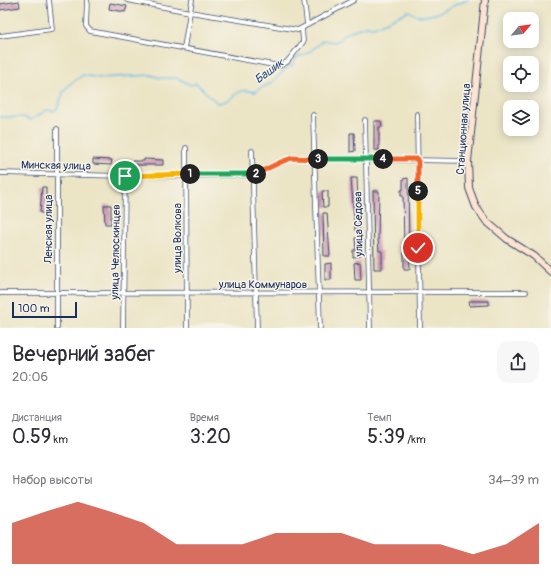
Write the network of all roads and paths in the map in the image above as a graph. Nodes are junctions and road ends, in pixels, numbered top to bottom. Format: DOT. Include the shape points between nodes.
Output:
graph roads {
  1 [pos="49,0"];
  2 [pos="87,0"];
  3 [pos="127,0"];
  4 [pos="192,0"];
  5 [pos="304,0"];
  6 [pos="354,0"];
  7 [pos="485,0"];
  8 [pos="190,12"];
  9 [pos="307,24"];
  10 [pos="302,29"];
  11 [pos="0,36"];
  12 [pos="184,48"];
  13 [pos="417,114"];
  14 [pos="313,115"];
  15 [pos="365,120"];
  16 [pos="57,129"];
  17 [pos="186,148"];
  18 [pos="252,151"];
  19 [pos="366,159"];
  20 [pos="418,159"];
  21 [pos="314,160"];
  22 [pos="468,161"];
  23 [pos="0,173"];
  24 [pos="57,174"];
  25 [pos="186,174"];
  26 [pos="252,175"];
  27 [pos="125,176"];
  28 [pos="551,272"];
  29 [pos="57,292"];
  30 [pos="256,292"];
  31 [pos="319,292"];
  32 [pos="369,292"];
  33 [pos="419,292"];
  34 [pos="526,292"];
  35 [pos="0,293"];
  36 [pos="124,293"];
  37 [pos="187,293"];
  38 [pos="57,328"];
  39 [pos="123,328"];
  40 [pos="187,328"];
  41 [pos="257,328"];
  42 [pos="320,328"];
  43 [pos="370,328"];
  44 [pos="420,328"];
  1 -- 11 [label="street" via="52,29"];
  2 -- 12 [label="street" via="86,26 90,31"];
  3 -- 8 [label="street"];
  4 -- 8 [label="street"];
  5 -- 9 [label="street"];
  6 -- 9 [label="street"];
  7 -- 22 [label="street, Станционная улица"];
  8 -- 10 [label="street"];
  8 -- 12 [label="street"];
  9 -- 10 [label="street"];
  10 -- 12 [label="street" via="303,42 287,62 279,66"];
  13 -- 20 [label="street"];
  14 -- 21 [label="street"];
  15 -- 19 [label="street, улица Седова"];
  16 -- 24 [label="street, Ленская улица"];
  17 -- 25 [label="street, улица Волкова"];
  18 -- 26 [label="street"];
  19 -- 20 [label="street, Минская улица"];
  19 -- 21 [label="street, Минская улица"];
  19 -- 32 [label="street, улица Седова"];
  20 -- 22 [label="street, Минская улица"];
  20 -- 33 [label="street"];
  21 -- 26 [label="street, Минская улица" via="292,158"];
  21 -- 31 [label="street"];
  22 -- 28 [label="street, Станционная улица" via="469,188 476,207 486,221 507,239 534,256"];
  23 -- 24 [label="street, Минская улица"];
  24 -- 27 [label="street, Минская улица"];
  24 -- 29 [label="street, Ленская улица"];
  25 -- 26 [label="street, Минская улица"];
  25 -- 27 [label="street, Минская улица"];
  25 -- 37 [label="street, улица Волкова"];
  26 -- 30 [label="street"];
  27 -- 36 [label="street, улица Челюскинцев"];
  29 -- 35 [label="street, улица Коммунаров"];
  29 -- 36 [label="street, улица Коммунаров"];
  29 -- 38 [label="street, Ленская улица"];
  30 -- 31 [label="street, улица Коммунаров"];
  30 -- 37 [label="street, улица Коммунаров"];
  30 -- 41 [label="street"];
  31 -- 32 [label="street, улица Коммунаров"];
  31 -- 42 [label="street"];
  32 -- 33 [label="street, улица Коммунаров"];
  32 -- 43 [label="street, улица Седова"];
  33 -- 34 [label="street, улица Коммунаров"];
  33 -- 44 [label="street"];
  36 -- 37 [label="street, улица Коммунаров"];
  36 -- 39 [label="street, улица Челюскинцев"];
  37 -- 40 [label="street, улица Волкова"];
}
